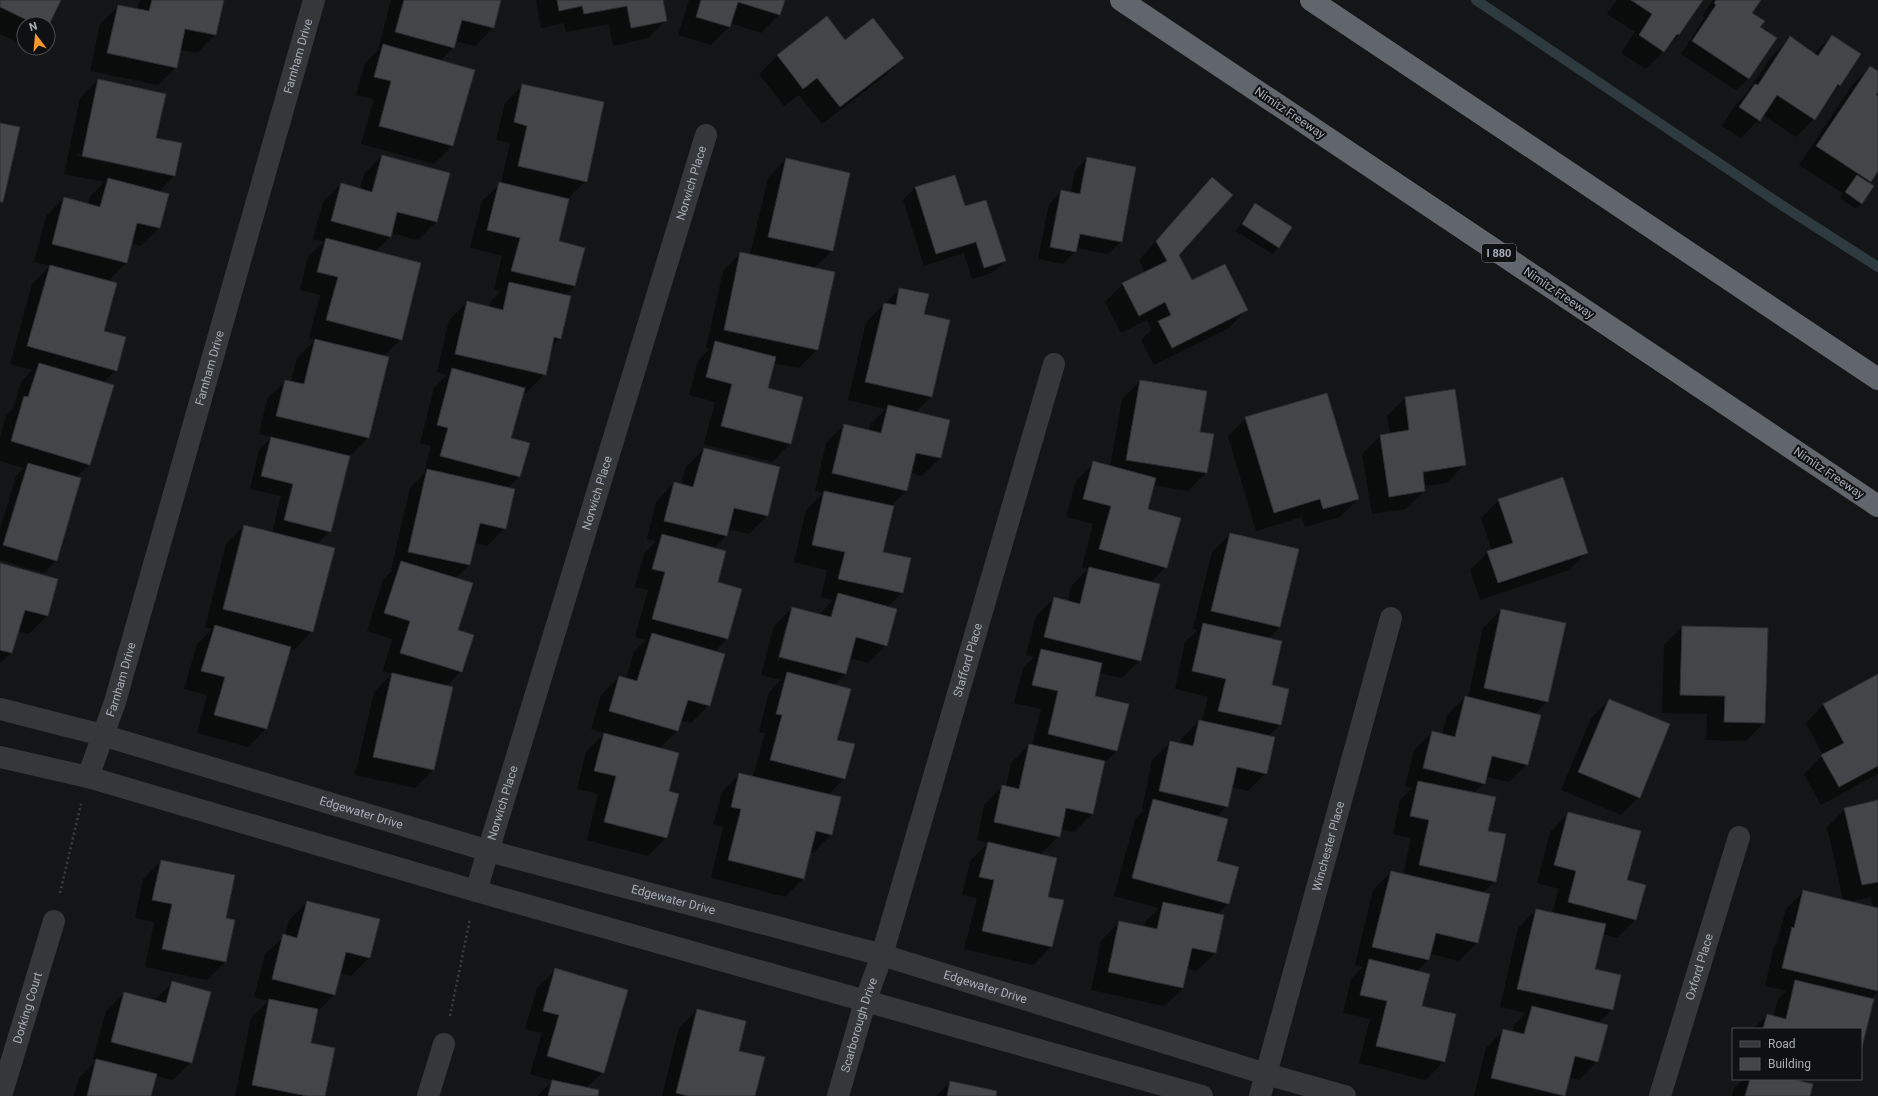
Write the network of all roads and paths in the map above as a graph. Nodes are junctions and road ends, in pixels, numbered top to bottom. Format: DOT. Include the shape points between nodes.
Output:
graph roads {
  1 [pos="314,0"];
  2 [pos="1121,0"];
  3 [pos="1311,0"];
  4 [pos="706,135"];
  5 [pos="1054,364"];
  6 [pos="1878,378"];
  7 [pos="1878,506"];
  8 [pos="1391,618"];
  9 [pos="0,709"];
  10 [pos="102,735"];
  11 [pos="0,757"];
  12 [pos="88,777"];
  13 [pos="1739,837"];
  14 [pos="489,851"];
  15 [pos="476,891"];
  16 [pos="54,921"];
  17 [pos="882,956"];
  18 [pos="865,1002"];
  19 [pos="444,1044"];
  20 [pos="1266,1074"];
  21 [pos="1,1096"];
  22 [pos="428,1096"];
  23 [pos="838,1096"];
  24 [pos="1202,1096"];
  25 [pos="1260,1096"];
  26 [pos="1344,1096"];
  27 [pos="1660,1096"];
  1 -- 10 [label="street, Farnham Drive" via="115,702"];
  2 -- 7 [label="highway, Nimitz Freeway / I 880"];
  3 -- 6 [label="highway"];
  4 -- 14 [label="street, Norwich Place"];
  5 -- 17 [label="street, Stafford Place"];
  8 -- 20 [label="street, Winchester Place"];
  9 -- 10 [label="street, Edgewater Drive"];
  10 -- 12 [label="street, Farnham Drive"];
  10 -- 14 [label="street, Edgewater Drive"];
  11 -- 12 [label="street"];
  12 -- 15 [label="street"];
  12 -- 16 [label="path"];
  13 -- 27 [label="street, Oxford Place"];
  14 -- 15 [label="street, Norwich Place"];
  14 -- 17 [label="street, Edgewater Drive"];
  15 -- 18 [label="street"];
  15 -- 19 [label="path"];
  16 -- 21 [label="street, Dorking Court"];
  17 -- 18 [label="street, Scarborough Drive"];
  17 -- 20 [label="street, Edgewater Drive"];
  18 -- 23 [label="street, Scarborough Drive"];
  18 -- 24 [label="street"];
  19 -- 22 [label="street"];
  20 -- 25 [label="street, Winchester Place"];
  20 -- 26 [label="street, Edgewater Drive"];
}
